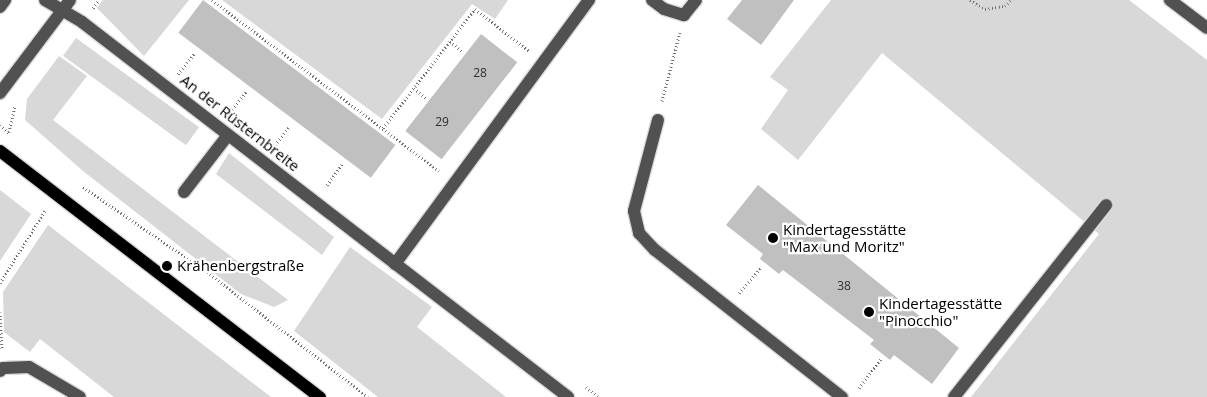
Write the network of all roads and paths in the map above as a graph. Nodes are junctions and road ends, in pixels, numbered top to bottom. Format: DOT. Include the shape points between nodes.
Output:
graph roads {
  1 [pos="5,0"];
  2 [pos="45,0"];
  3 [pos="70,0"];
  4 [pos="212,0"];
  5 [pos="589,0"];
  6 [pos="652,0"];
  7 [pos="696,0"];
  8 [pos="970,0"];
  9 [pos="1011,0"];
  10 [pos="1170,0"];
  11 [pos="0,7"];
  12 [pos="62,11"];
  13 [pos="684,15"];
  14 [pos="1207,28"];
  15 [pos="450,41"];
  16 [pos="462,50"];
  17 [pos="195,53"];
  18 [pos="533,54"];
  19 [pos="178,74"];
  20 [pos="414,88"];
  21 [pos="246,92"];
  22 [pos="0,93"];
  23 [pos="426,98"];
  24 [pos="229,112"];
  25 [pos="659,114"];
  26 [pos="0,126"];
  27 [pos="290,126"];
  28 [pos="384,128"];
  29 [pos="228,135"];
  30 [pos="17,138"];
  31 [pos="274,146"];
  32 [pos="0,151"];
  33 [pos="343,163"];
  34 [pos="444,174"];
  35 [pos="76,183"];
  36 [pos="327,185"];
  37 [pos="184,192"];
  38 [pos="1106,205"];
  39 [pos="45,211"];
  40 [pos="395,264"];
  41 [pos="761,268"];
  42 [pos="0,283"];
  43 [pos="728,307"];
  44 [pos="882,358"];
  45 [pos="0,371"];
  46 [pos="80,397"];
  47 [pos="320,397"];
  48 [pos="368,397"];
  49 [pos="568,397"];
  50 [pos="842,397"];
  51 [pos="853,397"];
  52 [pos="954,397"];
  1 -- 11 [label="street"];
  2 -- 12 [label="street, An der Rüsternbreite"];
  3 -- 12 [label="street"];
  4 -- 28 [label="path"];
  5 -- 40 [label="street"];
  6 -- 13 [label="street" via="664,9"];
  7 -- 13 [label="street"];
  8 -- 9 [label="path" via="985,9 1005,6"];
  10 -- 14 [label="street"];
  12 -- 22 [label="street"];
  12 -- 29 [label="street, An der Rüsternbreite" via="82,22"];
  13 -- 25 [label="path"];
  15 -- 16 [label="path"];
  15 -- 18 [label="path" via="475,9"];
  15 -- 20 [label="path"];
  17 -- 19 [label="path"];
  20 -- 23 [label="path"];
  20 -- 28 [label="path"];
  21 -- 24 [label="path"];
  25 -- 43 [label="street" via="634,211 639,233 655,250"];
  26 -- 30 [label="path"];
  27 -- 31 [label="path"];
  28 -- 34 [label="path"];
  29 -- 37 [label="street"];
  29 -- 40 [label="street, An der Rüsternbreite"];
  32 -- 47 [label="main road"];
  33 -- 36 [label="path"];
  35 -- 48 [label="path" via="210,274"];
  38 -- 52 [label="street"];
  39 -- 42 [label="path"];
  40 -- 49 [label="street, An der Rüsternbreite"];
  41 -- 43 [label="path"];
  43 -- 50 [label="street"];
  44 -- 51 [label="path"];
  45 -- 46 [label="street" via="29,367 45,373"];
}
